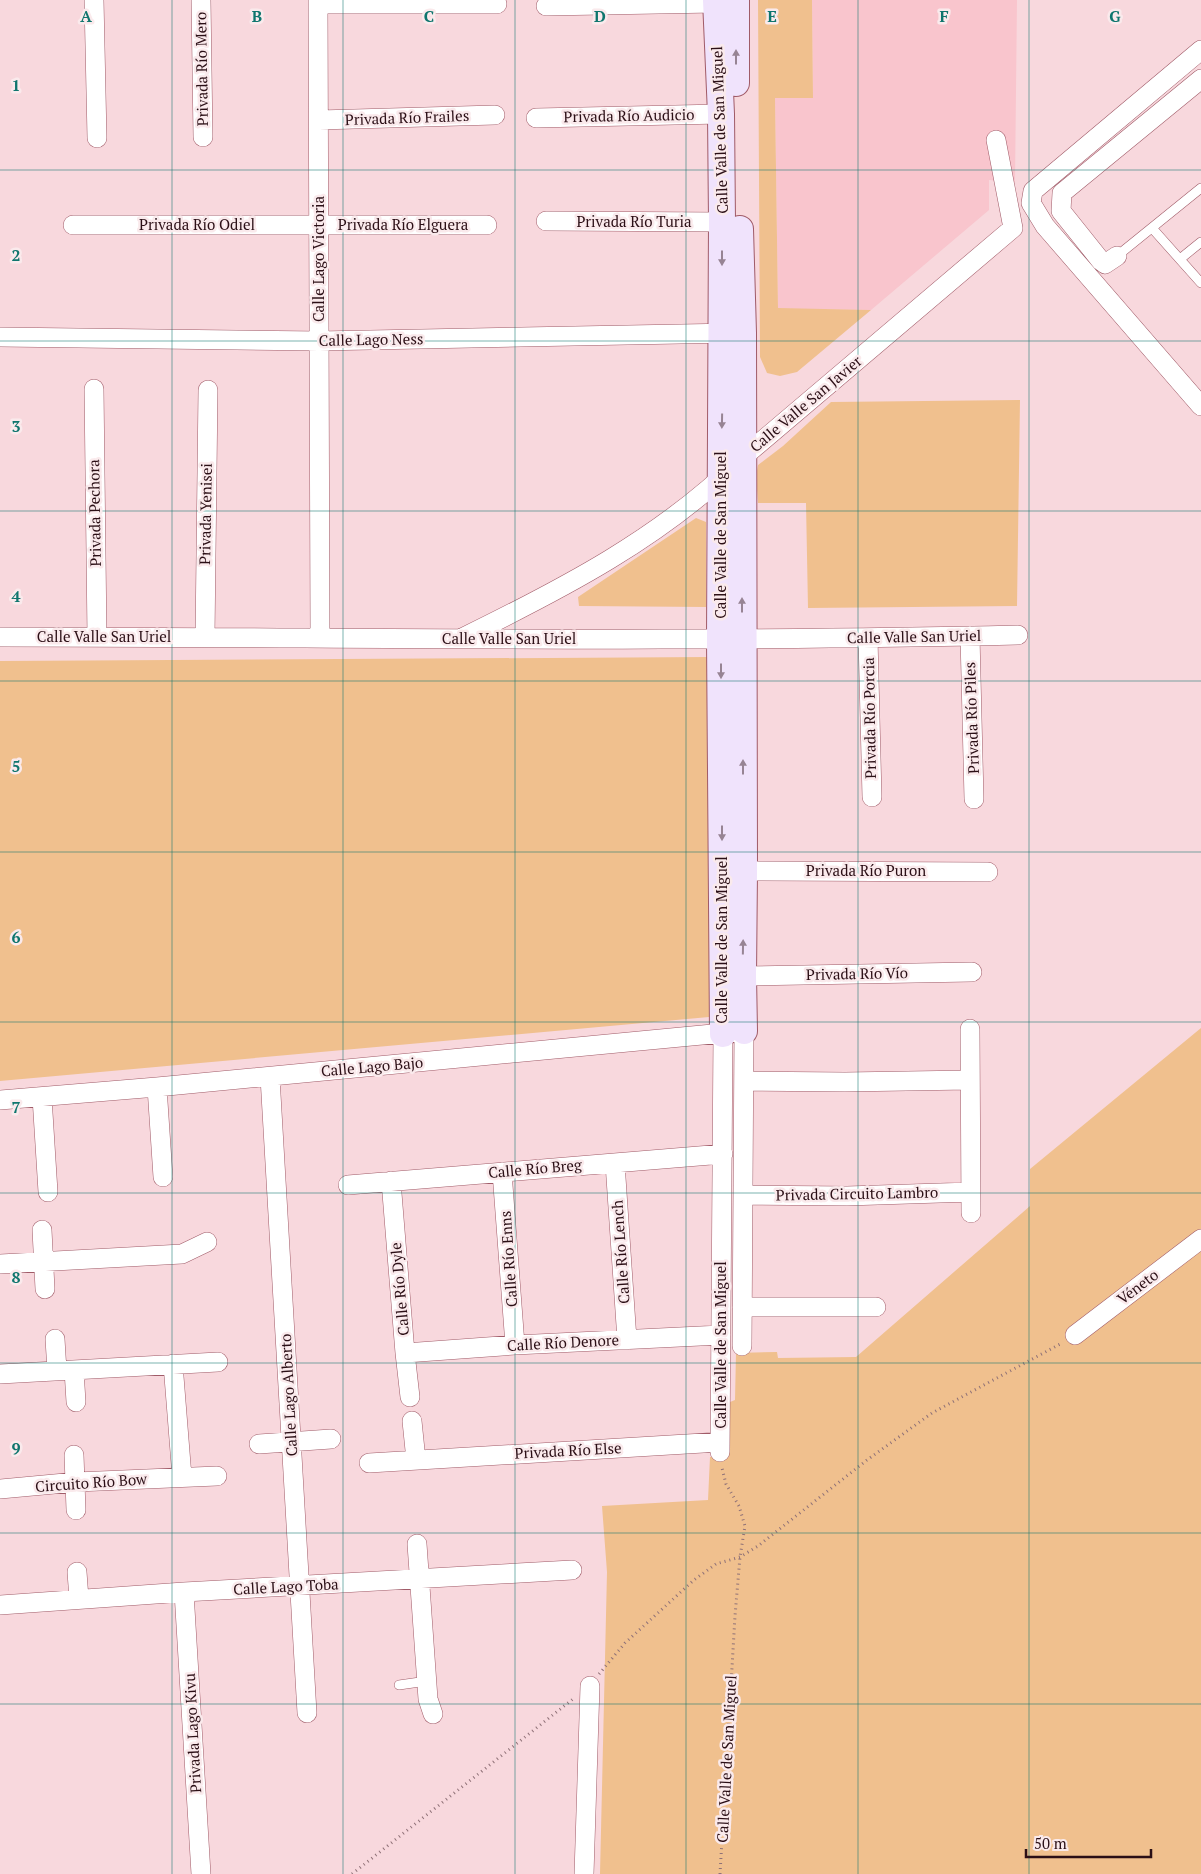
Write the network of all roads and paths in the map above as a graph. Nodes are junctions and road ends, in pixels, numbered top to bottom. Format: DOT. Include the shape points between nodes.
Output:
graph roads {
  1 [pos="94,0"];
  2 [pos="201,0"];
  3 [pos="722,1"];
  4 [pos="318,2"];
  5 [pos="497,4"];
  6 [pos="546,6"];
  7 [pos="1201,50"];
  8 [pos="1201,79"];
  9 [pos="721,114"];
  10 [pos="495,115"];
  11 [pos="536,118"];
  12 [pos="319,120"];
  13 [pos="97,138"];
  14 [pos="203,138"];
  15 [pos="996,140"];
  16 [pos="1201,188"];
  17 [pos="546,221"];
  18 [pos="722,222"];
  19 [pos="320,224"];
  20 [pos="73,225"];
  21 [pos="487,225"];
  22 [pos="1152,228"];
  23 [pos="1201,242"];
  24 [pos="1117,256"];
  25 [pos="1180,259"];
  26 [pos="1201,283"];
  27 [pos="733,334"];
  28 [pos="0,337"];
  29 [pos="319,340"];
  30 [pos="94,389"];
  31 [pos="208,390"];
  32 [pos="1201,406"];
  33 [pos="742,458"];
  34 [pos="721,479"];
  35 [pos="1018,635"];
  36 [pos="970,636"];
  37 [pos="0,637"];
  38 [pos="96,637"];
  39 [pos="205,637"];
  40 [pos="320,637"];
  41 [pos="868,638"];
  42 [pos="731,639"];
  43 [pos="459,640"];
  44 [pos="872,797"];
  45 [pos="974,799"];
  46 [pos="744,871"];
  47 [pos="988,872"];
  48 [pos="972,972"];
  49 [pos="743,976"];
  50 [pos="970,1029"];
  51 [pos="734,1032"];
  52 [pos="270,1077"];
  53 [pos="969,1080"];
  54 [pos="744,1081"];
  55 [pos="157,1087"];
  56 [pos="42,1097"];
  57 [pos="0,1100"];
  58 [pos="723,1154"];
  59 [pos="615,1163"];
  60 [pos="502,1172"];
  61 [pos="163,1177"];
  62 [pos="391,1181"];
  63 [pos="348,1185"];
  64 [pos="48,1192"];
  65 [pos="971,1192"];
  66 [pos="743,1195"];
  67 [pos="971,1213"];
  68 [pos="42,1230"];
  69 [pos="1201,1239"];
  70 [pos="207,1242"];
  71 [pos="43,1262"];
  72 [pos="0,1264"];
  73 [pos="46,1289"];
  74 [pos="742,1307"];
  75 [pos="876,1307"];
  76 [pos="721,1335"];
  77 [pos="1075,1335"];
  78 [pos="55,1339"];
  79 [pos="627,1340"];
  80 [pos="515,1345"];
  81 [pos="742,1346"];
  82 [pos="405,1353"];
  83 [pos="218,1362"];
  84 [pos="173,1364"];
  85 [pos="66,1371"];
  86 [pos="0,1374"];
  87 [pos="410,1397"];
  88 [pos="76,1402"];
  89 [pos="412,1421"];
  90 [pos="331,1439"];
  91 [pos="292,1441"];
  92 [pos="259,1444"];
  93 [pos="720,1447"];
  94 [pos="74,1454"];
  95 [pos="416,1460"];
  96 [pos="369,1463"];
  97 [pos="216,1476"];
  98 [pos="182,1477"];
  99 [pos="76,1482"];
  100 [pos="0,1489"];
  101 [pos="76,1510"];
  102 [pos="417,1544"];
  103 [pos="740,1557"];
  104 [pos="572,1570"];
  105 [pos="78,1572"];
  106 [pos="420,1579"];
  107 [pos="300,1586"];
  108 [pos="184,1592"];
  109 [pos="79,1599"];
  110 [pos="0,1605"];
  111 [pos="427,1681"];
  112 [pos="399,1685"];
  113 [pos="590,1686"];
  114 [pos="307,1714"];
  115 [pos="433,1714"];
  116 [pos="201,1874"];
  117 [pos="352,1874"];
  118 [pos="584,1874"];
  119 [pos="720,1874"];
  1 -- 13 [label="street"];
  2 -- 14 [label="street, Privada Río Mero"];
  3 -- 6 [label="street"];
  3 -- 9 [label="street, Calle Valle de San Miguel"];
  27 -- 3 [label="street, Calle Valle de San Miguel, one-way" via="736,114"];
  4 -- 5 [label="street"];
  4 -- 12 [label="street, Calle Lago Victoria"];
  7 -- 32 [label="street" via="1032,191 1031,203 1045,226"];
  8 -- 24 [label="street" via="1062,193 1061,211 1101,261 1105,264"];
  9 -- 11 [label="street, Privada Río Audicio"];
  9 -- 18 [label="street, Calle Valle de San Miguel"];
  10 -- 12 [label="street, Privada Río Frailes"];
  12 -- 19 [label="street, Calle Lago Victoria"];
  15 -- 33 [label="street, Calle Valle San Javier" via="1012,228"];
  16 -- 22 [label="lane"];
  17 -- 18 [label="street, Privada Río Turia"];
  18 -- 27 [label="street, Calle Valle de San Miguel, one-way"];
  19 -- 20 [label="street, Privada Río Odiel"];
  19 -- 21 [label="street, Privada Río Elguera"];
  19 -- 29 [label="street, Calle Lago Victoria"];
  22 -- 24 [label="lane"];
  22 -- 25 [label="lane"];
  23 -- 25 [label="lane"];
  25 -- 26 [label="lane"];
  27 -- 29 [label="street, Calle Lago Ness"];
  27 -- 33 [label="street, Calle Valle de San Miguel"];
  27 -- 34 [label="street, Calle Valle de San Miguel, one-way"];
  28 -- 29 [label="street, Calle Lago Ness"];
  29 -- 40 [label="street, Calle Lago Victoria"];
  30 -- 38 [label="street, Privada Pechora"];
  31 -- 39 [label="street, Privada Yenisei"];
  33 -- 34 [label="street, Calle Valle San Javier"];
  42 -- 33 [label="street, Calle Valle de San Miguel, one-way"];
  34 -- 42 [label="street, Calle Valle de San Miguel"];
  34 -- 43 [label="street, Calle Valle San Javier" via="618,554 537,601"];
  35 -- 36 [label="street, Calle Valle San Uriel"];
  36 -- 41 [label="street, Calle Valle San Uriel"];
  36 -- 45 [label="street, Privada Río Piles"];
  37 -- 38 [label="street, Calle Valle San Uriel"];
  38 -- 39 [label="street, Calle Valle San Uriel"];
  39 -- 40 [label="street, Calle Valle San Uriel"];
  40 -- 43 [label="street, Calle Valle San Uriel"];
  41 -- 42 [label="street, Calle Valle San Uriel"];
  41 -- 44 [label="street, Privada Río Porcia"];
  42 -- 43 [label="street, Calle Valle San Uriel"];
  46 -- 42 [label="street, Calle Valle de San Miguel, one-way"];
  42 -- 51 [label="street, Calle Valle de San Miguel, one-way"];
  46 -- 47 [label="street, Privada Río Puron"];
  49 -- 46 [label="street, Calle Valle de San Miguel, one-way"];
  48 -- 49 [label="street, Privada Río Vío"];
  49 -- 51 [label="street, Calle Valle de San Miguel"];
  50 -- 53 [label="street"];
  51 -- 52 [label="street, Calle Lago Bajo"];
  51 -- 54 [label="street, Calle Valle de San Miguel"];
  51 -- 58 [label="street, Calle Valle de San Miguel"];
  52 -- 55 [label="street, Calle Lago Bajo"];
  52 -- 91 [label="street, Calle Lago Alberto"];
  53 -- 54 [label="street"];
  53 -- 65 [label="street"];
  54 -- 66 [label="street, Calle Valle de San Miguel"];
  55 -- 56 [label="street, Calle Lago Bajo"];
  55 -- 61 [label="street"];
  56 -- 57 [label="street, Calle Lago Bajo"];
  56 -- 64 [label="street"];
  58 -- 59 [label="street, Calle Río Breg"];
  58 -- 76 [label="street, Calle Valle de San Miguel"];
  59 -- 60 [label="street, Calle Río Breg"];
  59 -- 79 [label="street, Calle Río Lench"];
  60 -- 62 [label="street, Calle Río Breg"];
  60 -- 80 [label="street, Calle Río Enns"];
  62 -- 63 [label="street, Calle Río Breg"];
  62 -- 82 [label="street, Calle Río Dyle"];
  65 -- 66 [label="street, Privada Circuito Lambro"];
  65 -- 67 [label="street"];
  66 -- 74 [label="street, Calle Valle de San Miguel"];
  68 -- 71 [label="street"];
  69 -- 77 [label="street, Véneto"];
  70 -- 71 [label="street" via="182,1254"];
  71 -- 72 [label="street"];
  71 -- 73 [label="street"];
  74 -- 75 [label="street"];
  74 -- 81 [label="street, Calle Valle de San Miguel"];
  76 -- 79 [label="street, Calle Río Denore"];
  76 -- 93 [label="street, Calle Valle de San Miguel"];
  77 -- 103 [label="path" via="932,1413"];
  78 -- 85 [label="street"];
  79 -- 80 [label="street, Calle Río Denore"];
  80 -- 82 [label="street, Calle Río Denore"];
  82 -- 87 [label="street, Calle Río Dyle"];
  83 -- 84 [label="street"];
  84 -- 85 [label="street"];
  84 -- 98 [label="street"];
  85 -- 86 [label="street"];
  85 -- 88 [label="street"];
  89 -- 95 [label="street"];
  90 -- 91 [label="street"];
  91 -- 92 [label="street"];
  91 -- 107 [label="street, Calle Lago Alberto"];
  93 -- 95 [label="street, Privada Río Else"];
  93 -- 103 [label="path, Calle Valle de San Miguel" via="726,1484 739,1506 745,1526"];
  94 -- 99 [label="street"];
  95 -- 96 [label="street, Privada Río Else"];
  97 -- 98 [label="street, Circuito Río Bow"];
  98 -- 99 [label="street, Circuito Río Bow"];
  99 -- 100 [label="street, Circuito Río Bow"];
  99 -- 101 [label="street"];
  102 -- 106 [label="street"];
  103 -- 113 [label="path" via="716,1564 694,1580 625,1643"];
  103 -- 119 [label="path, Calle Valle de San Miguel"];
  104 -- 106 [label="street, Calle Lago Toba"];
  105 -- 109 [label="street"];
  106 -- 107 [label="street, Calle Lago Toba"];
  106 -- 111 [label="street"];
  107 -- 108 [label="street, Calle Lago Toba"];
  107 -- 114 [label="street, Calle Lago Alberto"];
  108 -- 109 [label="street, Calle Lago Toba"];
  108 -- 116 [label="street, Privada Lago Kivu"];
  109 -- 110 [label="street, Calle Lago Toba"];
  111 -- 112 [label="lane"];
  111 -- 115 [label="street"];
  113 -- 117 [label="path"];
  113 -- 118 [label="street"];
}
